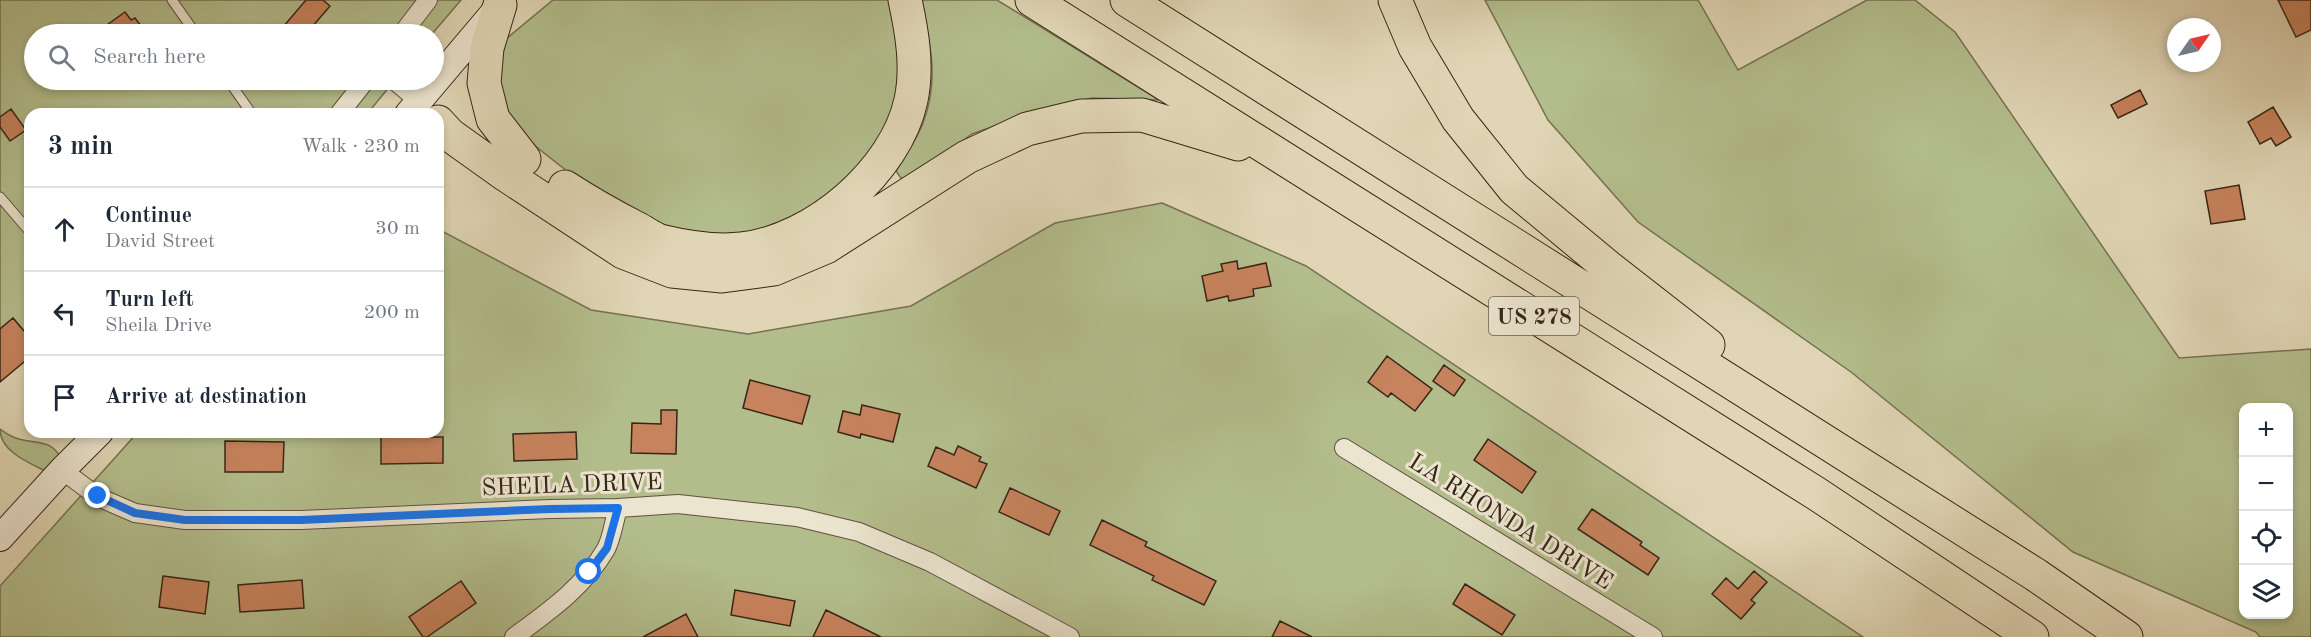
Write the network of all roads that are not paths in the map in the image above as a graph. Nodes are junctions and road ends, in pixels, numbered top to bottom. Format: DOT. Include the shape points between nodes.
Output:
graph roads {
  1 [pos="172,0"];
  2 [pos="428,0"];
  3 [pos="905,0"];
  4 [pos="1032,0"];
  5 [pos="1127,0"];
  6 [pos="1395,0"];
  7 [pos="502,3"];
  8 [pos="189,24"];
  9 [pos="410,24"];
  10 [pos="444,85"];
  11 [pos="235,90"];
  12 [pos="358,90"];
  13 [pos="403,90"];
  14 [pos="440,90"];
  15 [pos="248,108"];
  16 [pos="344,108"];
  17 [pos="419,108"];
  18 [pos="428,108"];
  19 [pos="444,116"];
  20 [pos="444,151"];
  21 [pos="1291,162"];
  22 [pos="515,167"];
  23 [pos="0,197"];
  24 [pos="24,225"];
  25 [pos="94,438"];
  26 [pos="1344,448"];
  27 [pos="1854,459"];
  28 [pos="62,470"];
  29 [pos="618,508"];
  30 [pos="0,538"];
  31 [pos="514,637"];
  32 [pos="1070,637"];
  33 [pos="1653,637"];
  34 [pos="2032,637"];
  35 [pos="2126,637"];
  1 -- 8 [label="lane"];
  2 -- 9 [label="street"];
  3 -- 22 [label="highway" via="914,55 911,100 893,146 838,208 789,236 743,249 712,249 658,240"];
  4 -- 21 [label="highway, US 278"];
  5 -- 27 [label="highway, US 278"];
  6 -- 27 [label="highway" via="1415,47 1458,119 1514,189"];
  7 -- 10 [label="main road"];
  7 -- 22 [label="highway" via="487,48 484,83 493,118"];
  11 -- 15 [label="lane"];
  12 -- 16 [label="street"];
  13 -- 17 [label="street"];
  14 -- 18 [label="main road"];
  19 -- 22 [label="highway" via="464,120"];
  20 -- 22 [label="highway"];
  21 -- 22 [label="highway" via="1142,115 1081,116 1027,129 967,158 826,248 774,269 722,276 672,271 622,252"];
  21 -- 34 [label="highway, US 278" via="1816,494"];
  23 -- 24 [label="lane"];
  25 -- 28 [label="main road"];
  26 -- 33 [label="street, LA RHONDA DRIVE"];
  27 -- 35 [label="highway, US 278"];
  28 -- 29 [label="street, SHEILA DRIVE" via="98,496 135,513 185,520 301,520"];
  28 -- 30 [label="main road"];
  29 -- 31 [label="street" via="607,548 589,572 565,599"];
  29 -- 32 [label="street, SHEILA DRIVE" via="678,504 797,517 859,532 930,562"];
}
